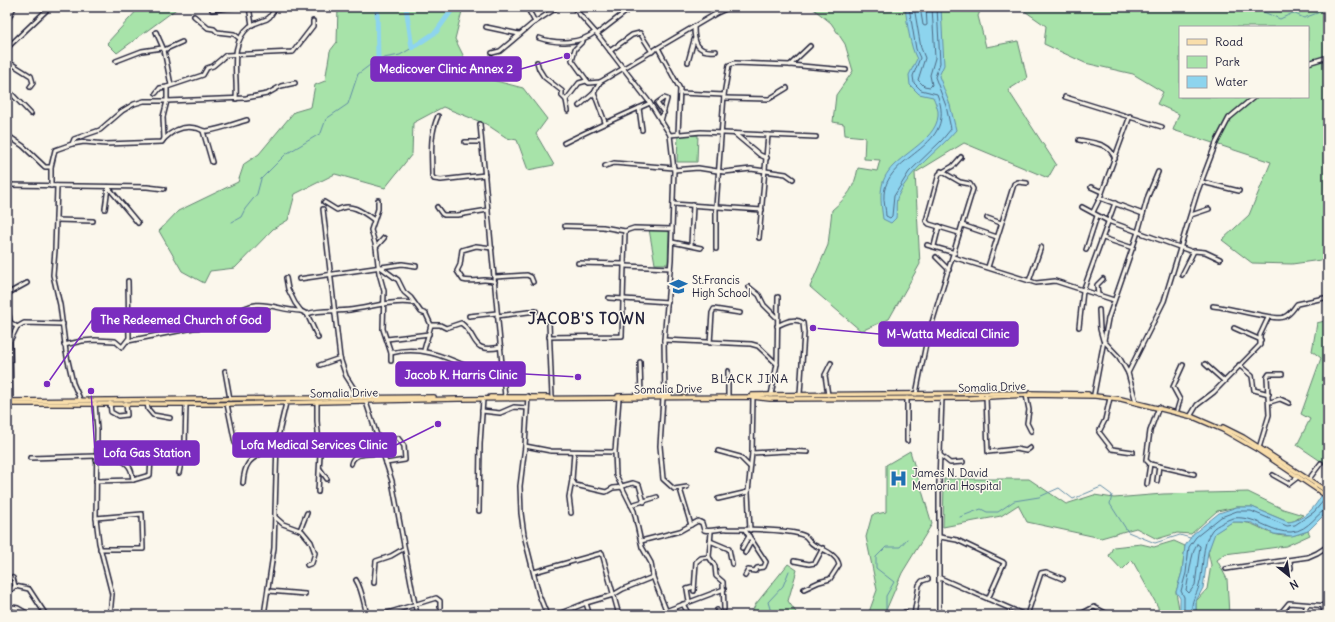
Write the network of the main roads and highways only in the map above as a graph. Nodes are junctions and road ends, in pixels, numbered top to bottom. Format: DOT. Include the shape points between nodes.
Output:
graph roads {
  1 [pos="942,396"];
  2 [pos="664,397"];
  3 [pos="528,398"];
  4 [pos="9,401"];
  5 [pos="110,401"];
  6 [pos="1136,401"];
  7 [pos="95,402"];
  8 [pos="7,404"];
  9 [pos="1320,490"];
  10 [pos="1328,492"];
  11 [pos="1328,497"];
  1 -- 2 [label="main road, Somalia Drive" via="771,394"];
  1 -- 2 [label="main road, Somalia Drive" via="770,399"];
  1 -- 6 [label="main road, Somalia Drive" via="1026,395"];
  1 -- 6 [label="main road, Somalia Drive" via="1059,392 1094,394"];
  2 -- 3 [label="main road, Somalia Drive"];
  2 -- 3 [label="main road, Somalia Drive"];
  3 -- 5 [label="main road, Somalia Drive" via="506,396"];
  3 -- 5 [label="main road, Somalia Drive" via="227,404"];
  4 -- 7 [label="main road, Somalia Drive" via="80,399"];
  5 -- 7 [label="main road, Somalia Drive"];
  6 -- 9 [label="main road, Somalia Drive" via="1193,417 1223,430"];
  6 -- 9 [label="main road, Somalia Drive" via="1177,410 1226,429 1310,479"];
  7 -- 8 [label="main road, Somalia Drive"];
  9 -- 10 [label="main road, Somalia Drive"];
  9 -- 11 [label="main road, Somalia Drive"];
}
